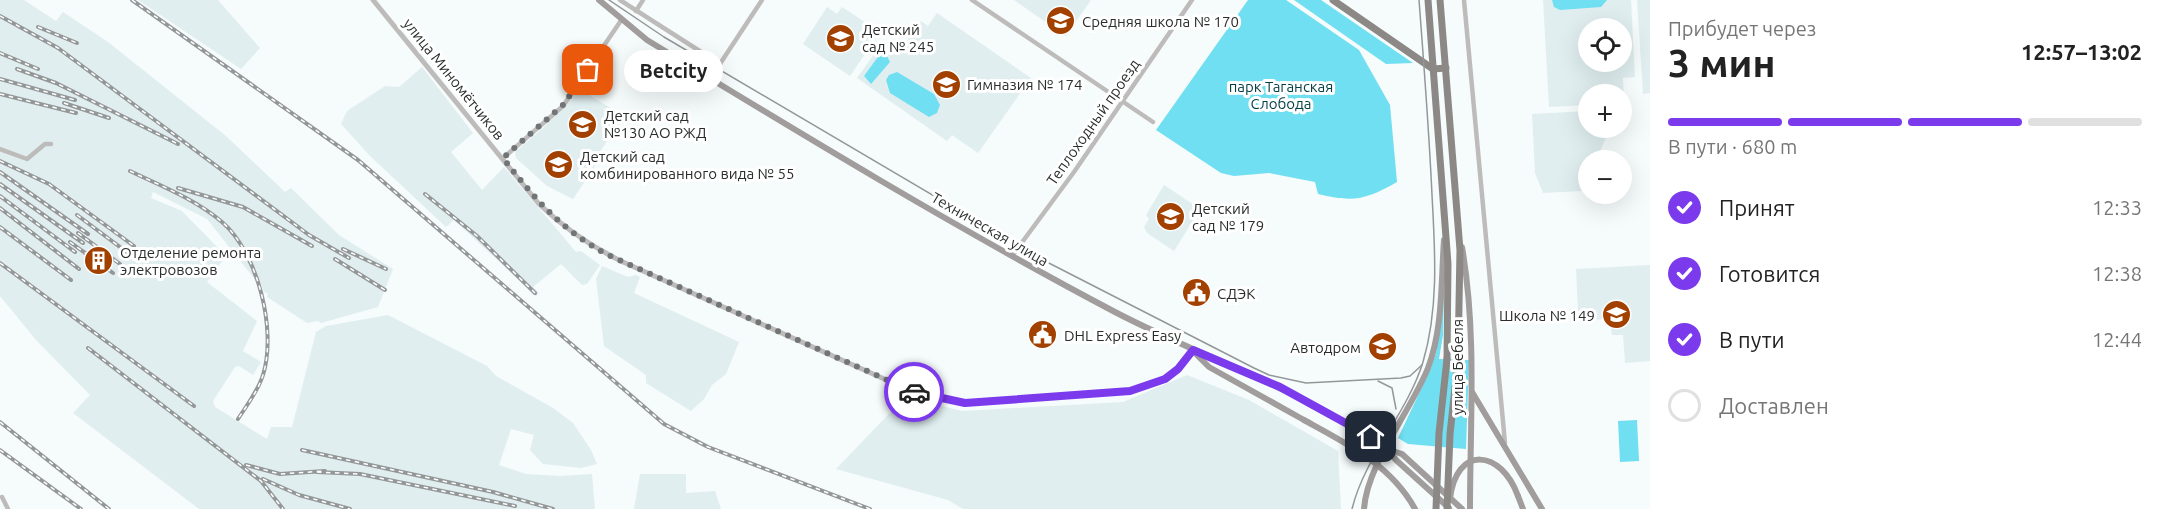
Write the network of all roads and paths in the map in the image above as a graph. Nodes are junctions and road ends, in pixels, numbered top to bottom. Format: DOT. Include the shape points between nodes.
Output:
graph roads {
  1 [pos="373,0"];
  2 [pos="599,0"];
  3 [pos="620,0"];
  4 [pos="643,0"];
  5 [pos="762,0"];
  6 [pos="972,0"];
  7 [pos="1192,0"];
  8 [pos="1333,0"];
  9 [pos="1428,0"];
  10 [pos="1440,0"];
  11 [pos="1464,0"];
  12 [pos="636,11"];
  13 [pos="622,19"];
  14 [pos="720,64"];
  15 [pos="1446,68"];
  16 [pos="1433,69"];
  17 [pos="710,79"];
  18 [pos="1122,102"];
  19 [pos="1153,122"];
  20 [pos="51,144"];
  21 [pos="0,149"];
  22 [pos="503,158"];
  23 [pos="1458,226"];
  24 [pos="1445,227"];
  25 [pos="1012,256"];
  26 [pos="1193,350"];
  27 [pos="1472,392"];
  28 [pos="1505,443"];
  29 [pos="1387,449"];
  30 [pos="2,497"];
  31 [pos="1542,507"];
  32 [pos="8,509"];
  33 [pos="1364,509"];
  34 [pos="1415,509"];
  35 [pos="1436,509"];
  36 [pos="1449,509"];
  37 [pos="1462,509"];
  38 [pos="1470,509"];
  39 [pos="1523,509"];
  1 -- 22 [label="street, улица Миномётчиков"];
  2 -- 13 [label="main road, Техническая улица"];
  3 -- 12 [label="street"];
  4 -- 12 [label="street"];
  5 -- 14 [label="street"];
  6 -- 18 [label="street"];
  7 -- 18 [label="street, Теплоходный проезд"];
  8 -- 16 [label="main road"];
  9 -- 16 [label="main road, улица Бебеля"];
  10 -- 15 [label="main road, улица Бебеля"];
  11 -- 28 [label="street"];
  12 -- 14 [label="street"];
  13 -- 17 [label="main road, Техническая улица" via="647,40"];
  13 -- 22 [label="street" via="563,105"];
  14 -- 17 [label="street"];
  15 -- 16 [label="main road"];
  15 -- 23 [label="main road, улица Бебеля"];
  16 -- 24 [label="main road, улица Бебеля"];
  17 -- 25 [label="main road, Техническая улица"];
  18 -- 19 [label="street"];
  18 -- 25 [label="street, Теплоходный проезд"];
  20 -- 21 [label="street" via="45,144 27,159"];
  22 -- 26 [label="street, улица Миномётчиков" via="539,204 591,246 920,395 965,403 1130,391 1165,379"];
  23 -- 27 [label="main road, улица Бебеля" via="1469,291"];
  23 -- 36 [label="main road, улица Бебеля, bridge" via="1458,360 1450,434"];
  24 -- 29 [label="main road, улица Бебеля" via="1432,353"];
  24 -- 35 [label="main road, улица Бебеля, bridge" via="1447,359"];
  25 -- 26 [label="main road, Техническая улица"];
  26 -- 29 [label="main road, Техническая улица" via="1305,400"];
  26 -- 34 [label="main road, bridge" via="1209,367 1368,457 1387,473"];
  27 -- 28 [label="main road"];
  27 -- 38 [label="main road, улица Бебеля"];
  28 -- 31 [label="main road"];
  29 -- 33 [label="main road, улица Бебеля" via="1370,484"];
  29 -- 36 [label="main road, Техническая улица"];
  29 -- 37 [label="main road, Техническая улица" via="1401,454"];
  30 -- 32 [label="street"];
  36 -- 39 [label="main road, bridge" via="1456,476 1475,460 1491,461 1505,470"];
}
